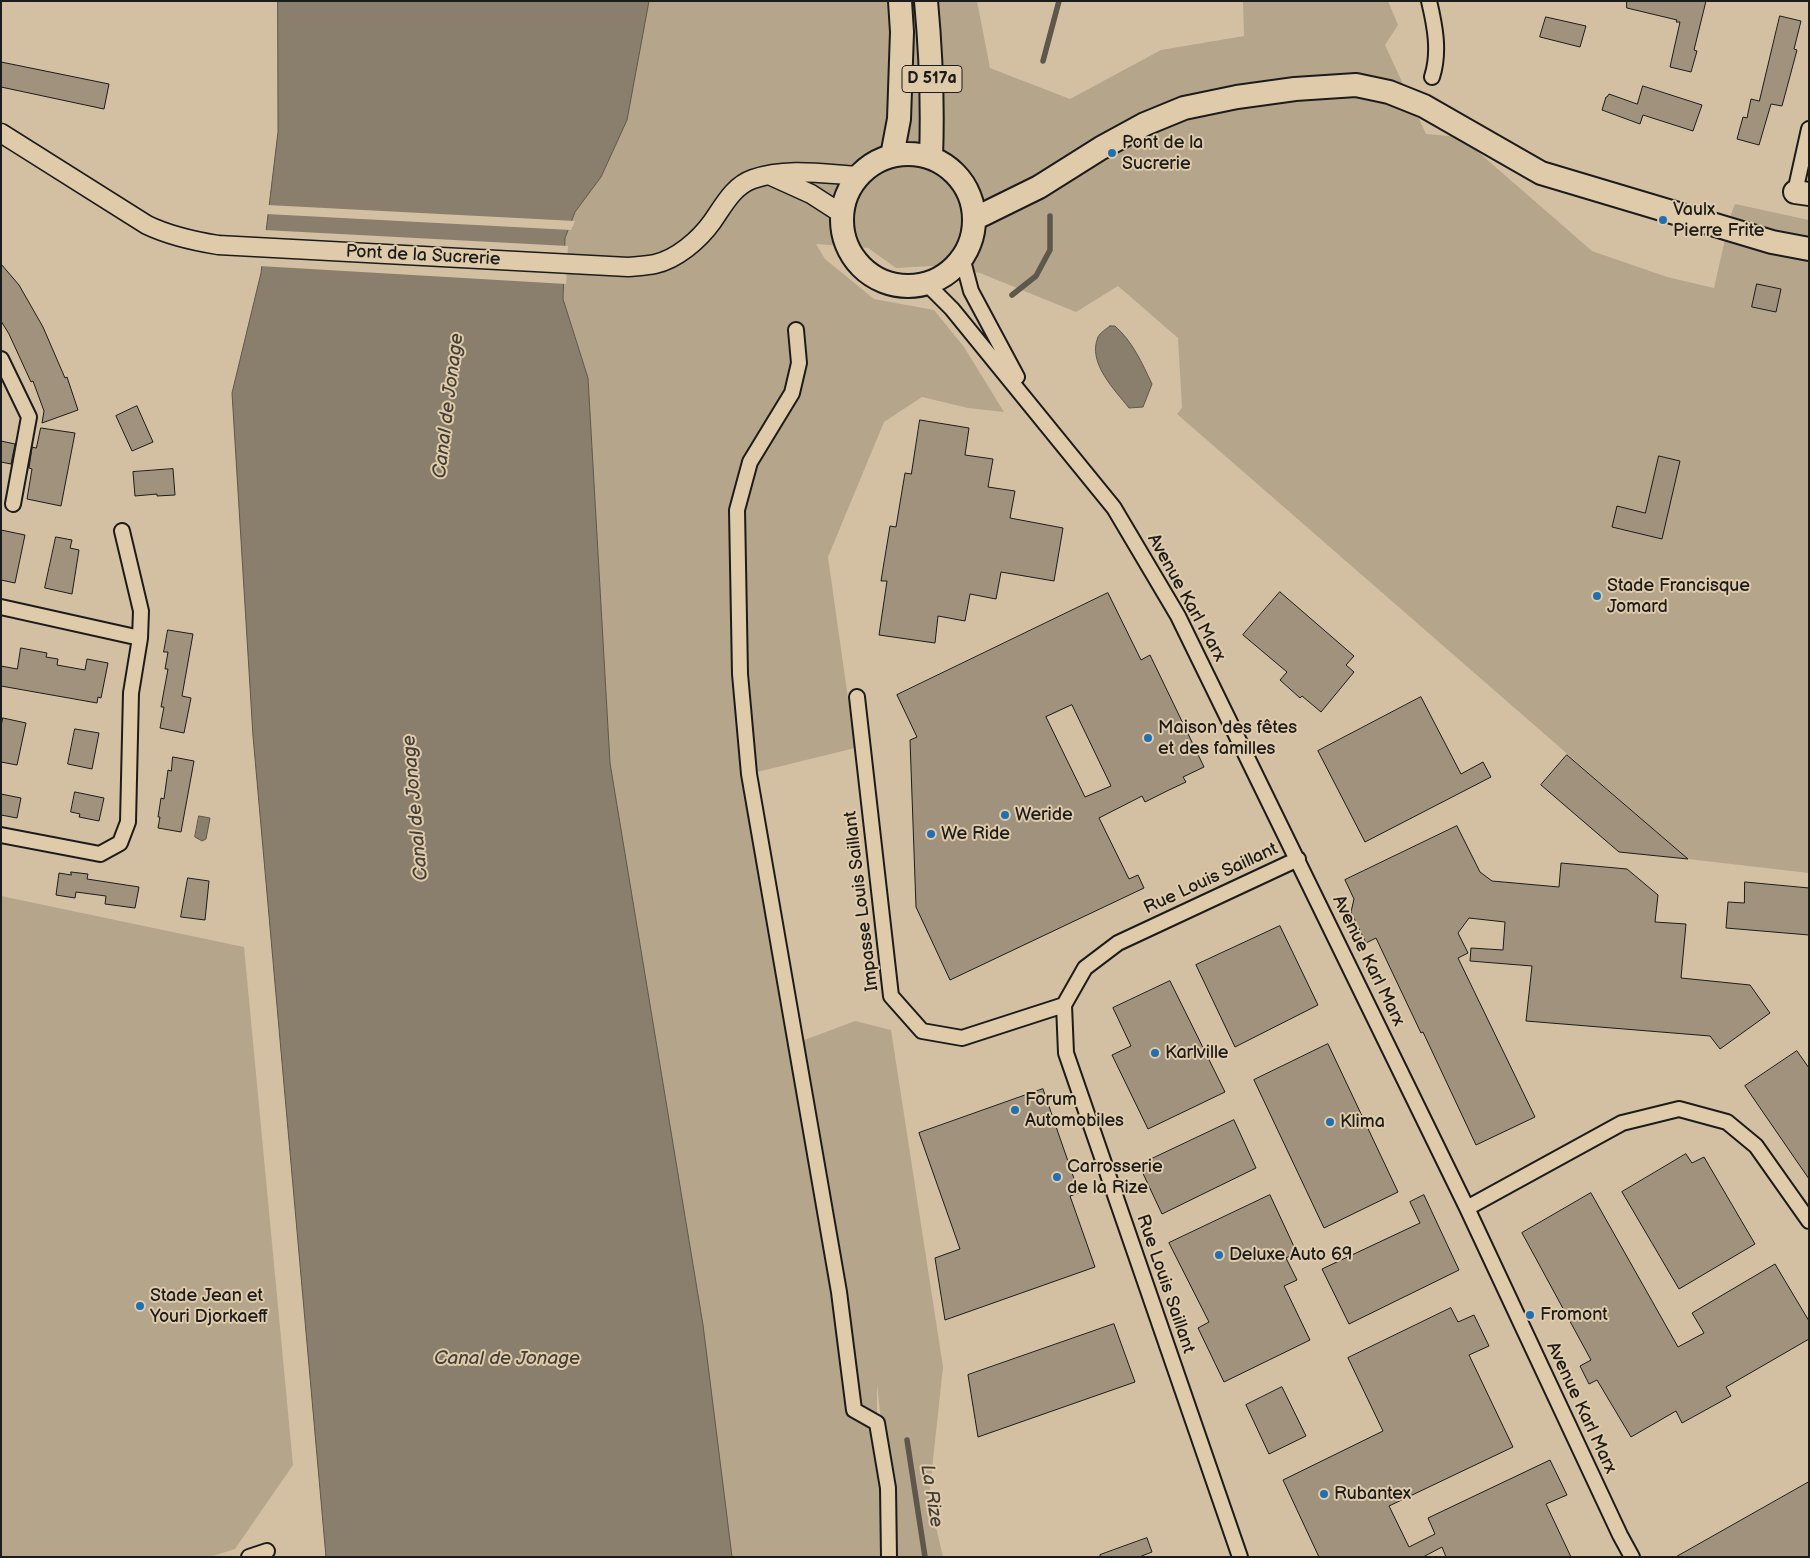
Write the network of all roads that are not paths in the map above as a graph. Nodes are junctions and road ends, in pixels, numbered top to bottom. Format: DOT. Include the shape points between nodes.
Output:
graph roads {
  1 [pos="900,1"];
  2 [pos="926,1"];
  3 [pos="1428,1"];
  4 [pos="1432,77"];
  5 [pos="1809,129"];
  6 [pos="1,133"];
  7 [pos="892,156"];
  8 [pos="931,158"];
  9 [pos="768,175"];
  10 [pos="859,176"];
  11 [pos="1802,193"];
  12 [pos="842,214"];
  13 [pos="974,219"];
  14 [pos="1809,249"];
  15 [pos="962,257"];
  16 [pos="926,283"];
  17 [pos="796,330"];
  18 [pos="1,358"];
  19 [pos="1031,404"];
  20 [pos="13,504"];
  21 [pos="122,531"];
  22 [pos="1,607"];
  23 [pos="140,638"];
  24 [pos="857,697"];
  25 [pos="1,835"];
  26 [pos="1298,860"];
  27 [pos="1064,1004"];
  28 [pos="1467,1208"];
  29 [pos="1809,1222"];
  30 [pos="268,1551"];
  31 [pos="249,1557"];
  32 [pos="889,1557"];
  33 [pos="1240,1557"];
  34 [pos="1632,1557"];
  1 -- 7 [label="main road, D 517a" via="899,119"];
  2 -- 8 [label="main road, D 517a" via="931,54"];
  3 -- 4 [label="street" via="1436,36 1436,66"];
  5 -- 11 [label="street"];
  6 -- 9 [label="street, Pont de la Sucrerie" via="153,228 185,240 218,245 628,267 656,264 693,243 736,189 752,179"];
  7 -- 8 [label="main road" via="904,154"];
  7 -- 10 [label="main road" via="874,163"];
  8 -- 13 [label="main road" via="948,167 964,185"];
  9 -- 10 [label="street, Pont de la Sucrerie" via="794,172"];
  9 -- 12 [label="street" via="811,194"];
  10 -- 12 [label="main road" via="848,193"];
  12 -- 16 [label="main road" via="848,245 866,270 876,278 900,285"];
  13 -- 14 [label="main road" via="1039,187 1145,124 1184,108 1295,89 1356,85 1390,92 1424,106 1541,173 1772,242"];
  13 -- 15 [label="main road"];
  15 -- 16 [label="main road" via="946,273"];
  15 -- 19 [label="street, Avenue Karl Marx" via="971,291"];
  16 -- 19 [label="street, Avenue Karl Marx" via="952,309"];
  17 -- 32 [label="street" via="799,363 792,393 750,462 737,510 740,674 749,774 839,1292 854,1410 877,1423 888,1488"];
  18 -- 20 [label="street" via="29,417"];
  19 -- 26 [label="street, Avenue Karl Marx" via="1114,508 1178,616"];
  21 -- 23 [label="street" via="141,611"];
  22 -- 23 [label="street"];
  23 -- 25 [label="street" via="131,693 128,822 120,843 100,854"];
  24 -- 27 [label="street, Impasse Louis Saillant" via="891,996 922,1031 962,1038"];
  26 -- 27 [label="street, Rue Louis Saillant" via="1118,943 1084,968"];
  26 -- 28 [label="street, Avenue Karl Marx"];
  27 -- 33 [label="street, Rue Louis Saillant" via="1066,1053"];
  28 -- 29 [label="street" via="1622,1123 1679,1109 1727,1122 1756,1146"];
  28 -- 34 [label="street, Avenue Karl Marx"];
  30 -- 31 [label="street"];
}
